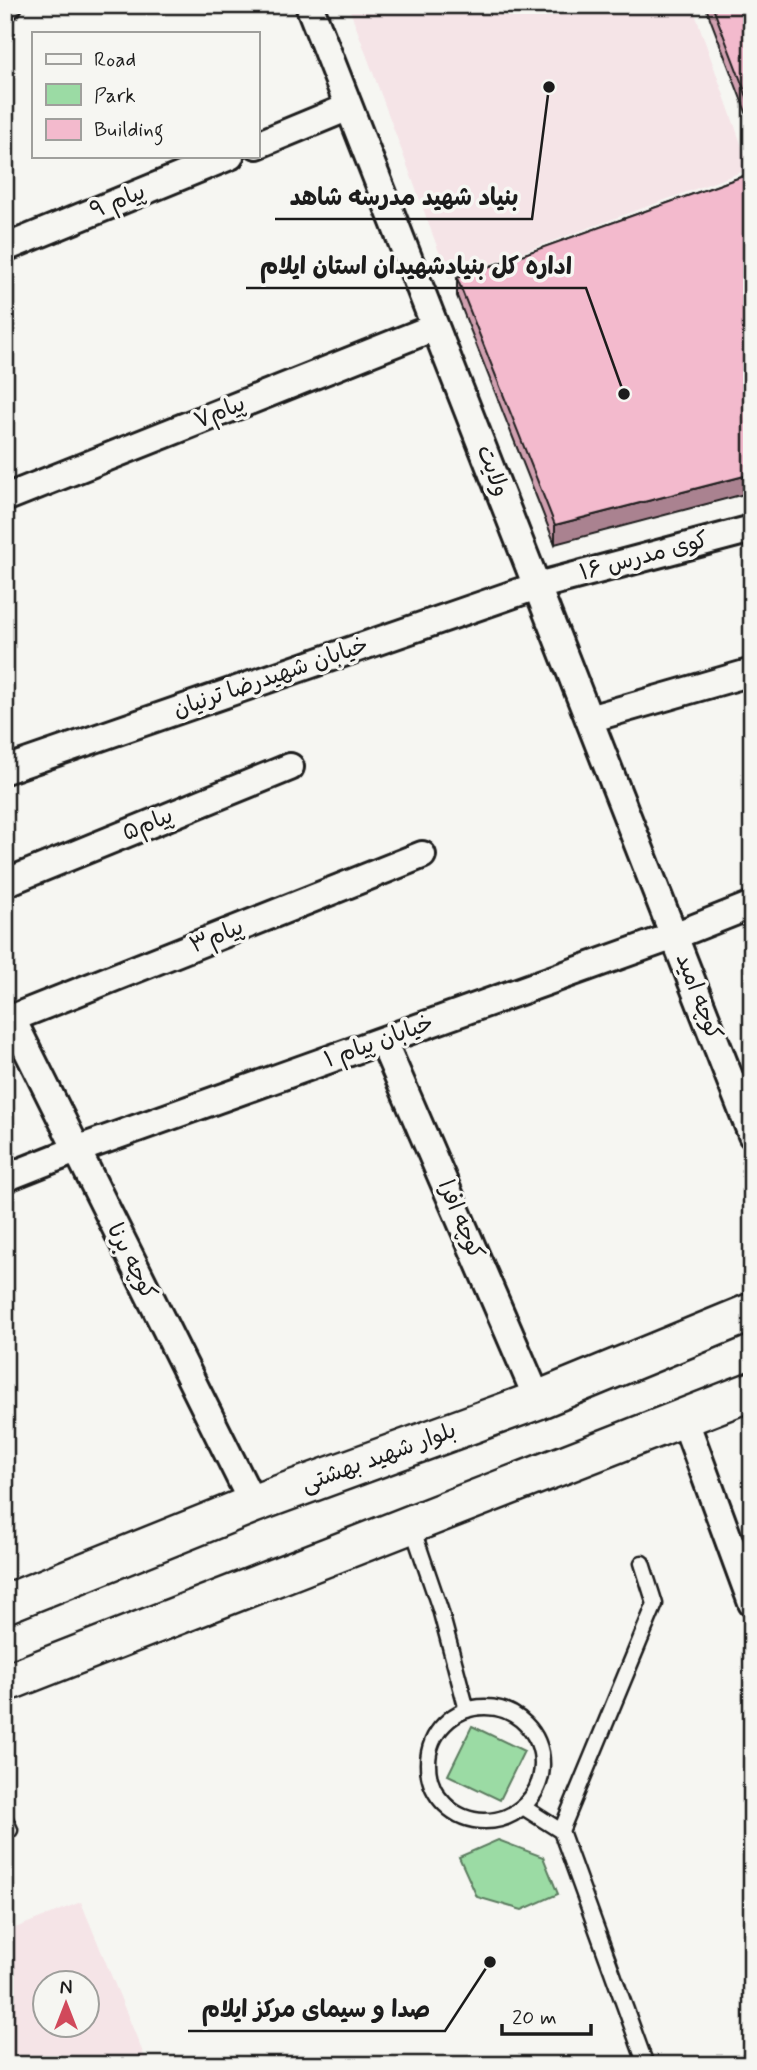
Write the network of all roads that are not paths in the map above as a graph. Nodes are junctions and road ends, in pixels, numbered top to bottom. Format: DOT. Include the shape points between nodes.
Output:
graph roads {
  1 [pos="309,5"];
  2 [pos="349,107"];
  3 [pos="259,144"];
  4 [pos="225,158"];
  5 [pos="5,248"];
  6 [pos="435,327"];
  7 [pos="5,498"];
  8 [pos="752,529"];
  9 [pos="537,586"];
  10 [pos="752,672"];
  11 [pos="589,719"];
  12 [pos="290,767"];
  13 [pos="5,770"];
  14 [pos="422,855"];
  15 [pos="5,883"];
  16 [pos="752,905"];
  17 [pos="674,936"];
  18 [pos="8,1020"];
  19 [pos="383,1041"];
  20 [pos="752,1135"];
  21 [pos="76,1150"];
  22 [pos="5,1178"];
  23 [pos="752,1312"];
  24 [pos="752,1391"];
  25 [pos="538,1400"];
  26 [pos="684,1418"];
  27 [pos="253,1504"];
  28 [pos="410,1523"];
  29 [pos="642,1563"];
  30 [pos="752,1603"];
  31 [pos="5,1604"];
  32 [pos="5,1683"];
  33 [pos="467,1710"];
  34 [pos="523,1807"];
  35 [pos="5,1819"];
  36 [pos="561,1831"];
  37 [pos="5,1832"];
  38 [pos="646,2065"];
  1 -- 2 [label="street, ولایت"];
  2 -- 3 [label="street"];
  2 -- 6 [label="street, ولایت"];
  4 -- 5 [label="street, پیام ۹"];
  6 -- 7 [label="street, پیام۷"];
  6 -- 9 [label="street, ولایت"];
  8 -- 9 [label="street, کوی مدرس ۱۶"];
  9 -- 11 [label="street, ولایت"];
  9 -- 13 [label="street, خیابان شهیدرضا ترنیان"];
  10 -- 11 [label="street"];
  11 -- 17 [label="street, ولایت"];
  12 -- 15 [label="street, پیام۵"];
  14 -- 18 [label="street, پیام۳"];
  16 -- 17 [label="street, خیابان پیام ۱"];
  17 -- 19 [label="street, خیابان پیام ۱"];
  17 -- 20 [label="street, کوچه امید"];
  18 -- 21 [label="street, کوچه برنا"];
  19 -- 21 [label="street, خیابان پیام ۱"];
  19 -- 25 [label="street, کوچه افرا"];
  21 -- 22 [label="street, خیابان پیام ۱"];
  21 -- 27 [label="street, کوچه برنا"];
  23 -- 25 [label="main road, بلوار شهید بهشتی"];
  24 -- 26 [label="main road"];
  25 -- 27 [label="main road, بلوار شهید بهشتی"];
  26 -- 28 [label="main road"];
  26 -- 30 [label="street"];
  27 -- 31 [label="main road, بلوار شهید بهشتی"];
  28 -- 32 [label="main road"];
  28 -- 33 [label="lane" via="440,1609"];
  29 -- 36 [label="lane" via="655,1604"];
  33 -- 34 [label="lane" via="486,1706 506,1710 536,1735 542,1773 536,1791"];
  33 -- 34 [label="lane" via="438,1731 430,1747 431,1782 440,1798 453,1811 487,1821 507,1817"];
  34 -- 36 [label="lane"];
  35 -- 37 [label="lane" via="10,1830"];
  36 -- 38 [label="lane"];
}
